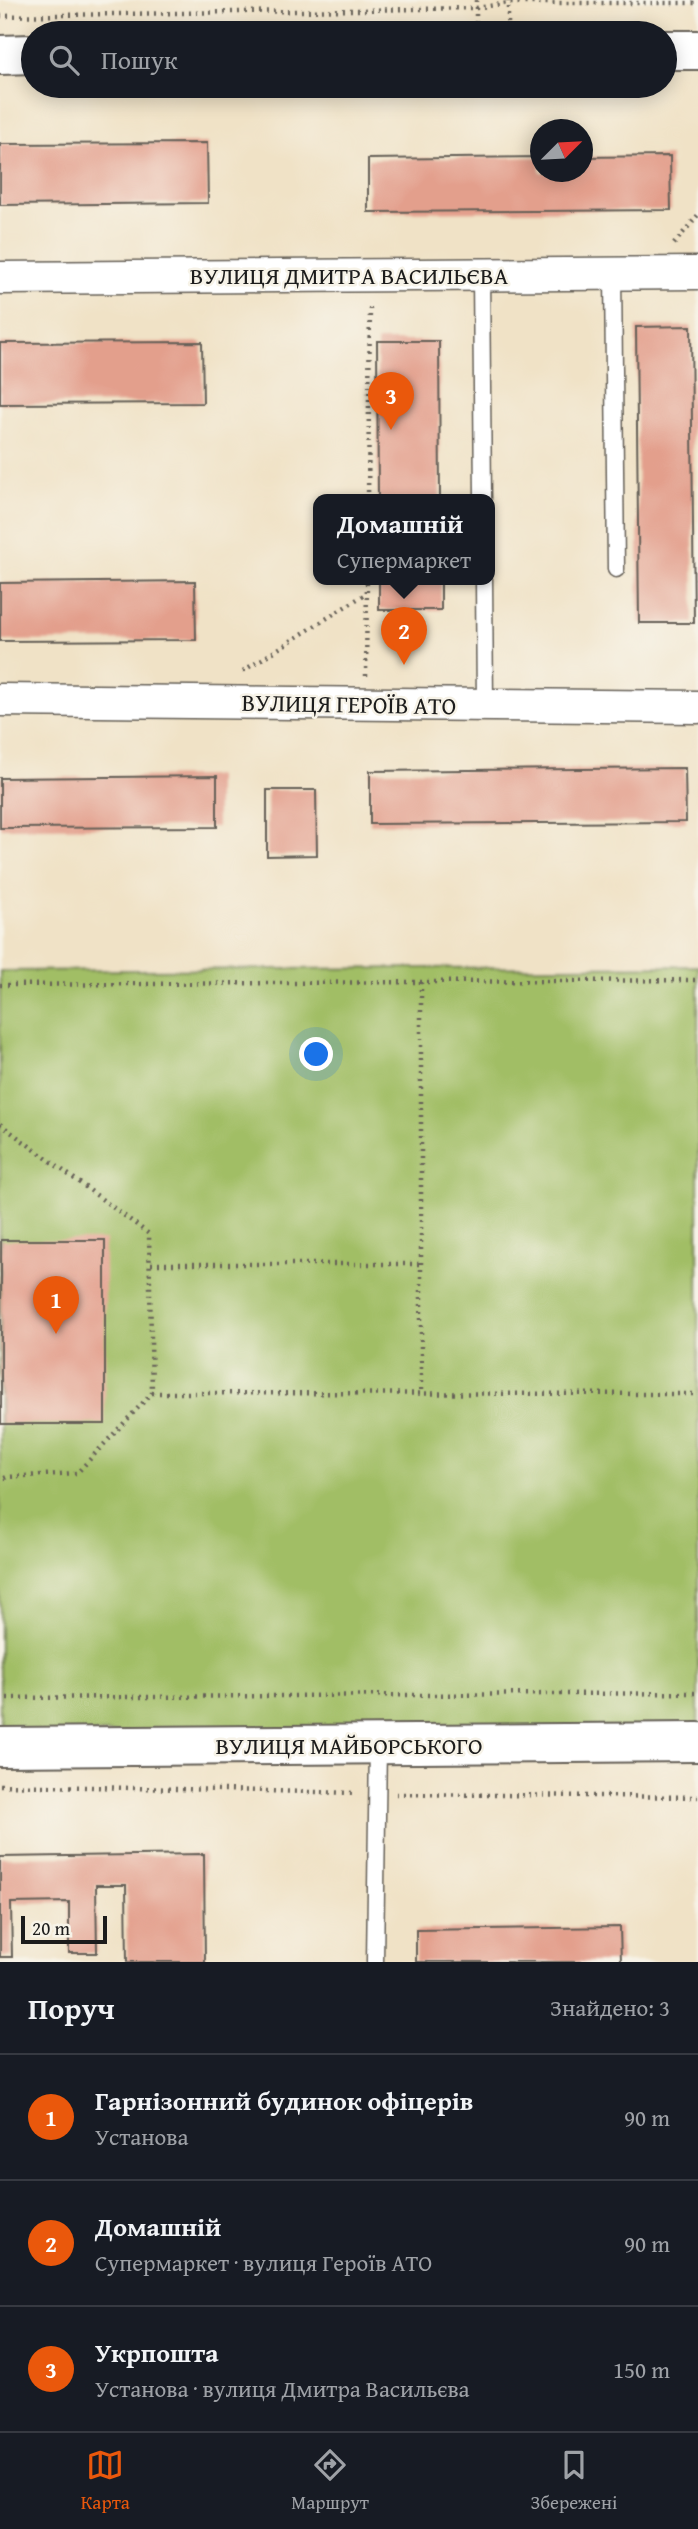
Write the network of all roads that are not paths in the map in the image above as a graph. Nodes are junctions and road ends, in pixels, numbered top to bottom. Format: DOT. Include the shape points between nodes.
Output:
graph roads {
  1 [pos="677,50"];
  2 [pos="698,50"];
  3 [pos="0,54"];
  4 [pos="21,54"];
  5 [pos="613,273"];
  6 [pos="698,273"];
  7 [pos="481,274"];
  8 [pos="0,278"];
  9 [pos="483,494"];
  10 [pos="616,569"];
  11 [pos="484,585"];
  12 [pos="0,700"];
  13 [pos="485,706"];
  14 [pos="698,707"];
  15 [pos="698,1742"];
  16 [pos="378,1744"];
  17 [pos="0,1747"];
  18 [pos="375,1962"];
  1 -- 2 [label="street"];
  3 -- 4 [label="street"];
  5 -- 6 [label="street, ВУЛИЦЯ ДМИТРА ВАСИЛЬЄВА"];
  5 -- 7 [label="street, ВУЛИЦЯ ДМИТРА ВАСИЛЬЄВА"];
  5 -- 10 [label="lane"];
  7 -- 8 [label="street, ВУЛИЦЯ ДМИТРА ВАСИЛЬЄВА"];
  7 -- 9 [label="lane"];
  11 -- 13 [label="lane"];
  12 -- 13 [label="street, ВУЛИЦЯ ГЕРОЇВ АТО"];
  13 -- 14 [label="street, ВУЛИЦЯ ГЕРОЇВ АТО"];
  15 -- 16 [label="street, ВУЛИЦЯ МАЙБОРСЬКОГО"];
  16 -- 17 [label="street, ВУЛИЦЯ МАЙБОРСЬКОГО"];
  16 -- 18 [label="lane"];
}
